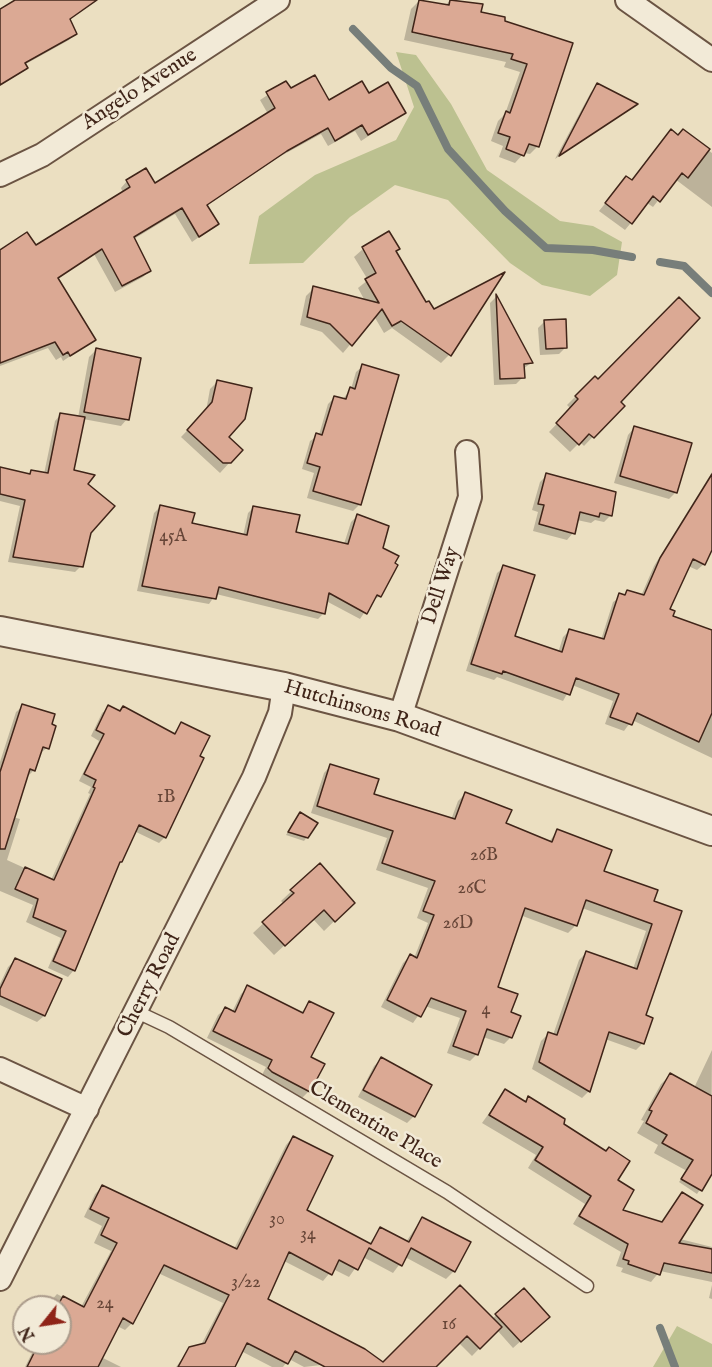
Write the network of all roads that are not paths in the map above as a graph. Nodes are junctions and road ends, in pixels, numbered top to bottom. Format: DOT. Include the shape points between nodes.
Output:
graph roads {
  1 [pos="278,0"];
  2 [pos="627,0"];
  3 [pos="712,60"];
  4 [pos="0,175"];
  5 [pos="467,452"];
  6 [pos="0,632"];
  7 [pos="284,687"];
  8 [pos="399,717"];
  9 [pos="712,831"];
  10 [pos="137,1012"];
  11 [pos="0,1069"];
  12 [pos="87,1109"];
  13 [pos="0,1279"];
  14 [pos="587,1286"];
  1 -- 4 [label="street, Angelo Avenue" via="42,154"];
  2 -- 3 [label="street"];
  5 -- 8 [label="street, Dell Way" via="470,497"];
  6 -- 7 [label="street, Hutchinsons Road"];
  7 -- 8 [label="street, Hutchinsons Road"];
  7 -- 10 [label="street, Cherry Road" via="280,713 254,777"];
  8 -- 9 [label="street, Hutchinsons Road"];
  10 -- 12 [label="street, Cherry Road"];
  10 -- 14 [label="lane, Clementine Place" via="169,1027 447,1192"];
  11 -- 12 [label="street"];
  12 -- 13 [label="street, Cherry Road"];
}
